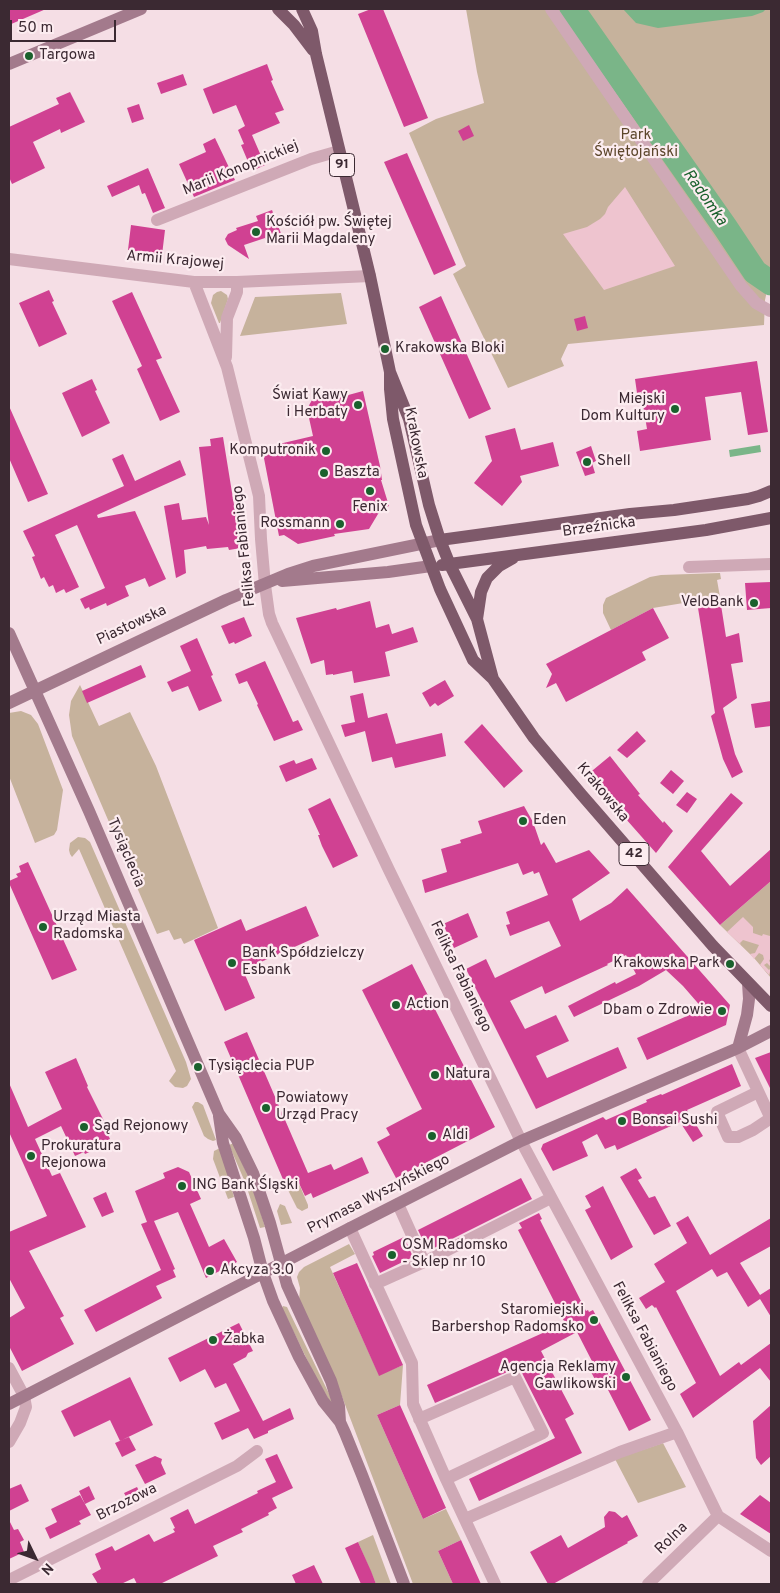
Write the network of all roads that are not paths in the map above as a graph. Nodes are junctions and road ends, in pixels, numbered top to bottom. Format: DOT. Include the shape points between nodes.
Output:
graph roads {
  1 [pos="141,9"];
  2 [pos="278,9"];
  3 [pos="302,9"];
  4 [pos="551,9"];
  5 [pos="316,54"];
  6 [pos="9,64"];
  7 [pos="339,152"];
  8 [pos="157,220"];
  9 [pos="9,259"];
  10 [pos="370,276"];
  11 [pos="194,282"];
  12 [pos="237,282"];
  13 [pos="770,311"];
  14 [pos="226,367"];
  15 [pos="390,372"];
  16 [pos="771,491"];
  17 [pos="771,518"];
  18 [pos="440,540"];
  19 [pos="423,544"];
  20 [pos="515,556"];
  21 [pos="771,564"];
  22 [pos="450,565"];
  23 [pos="431,566"];
  24 [pos="689,567"];
  25 [pos="267,584"];
  26 [pos="477,619"];
  27 [pos="9,633"];
  28 [pos="493,679"];
  29 [pos="35,690"];
  30 [pos="9,703"];
  31 [pos="748,983"];
  32 [pos="771,1006"];
  33 [pos="771,1032"];
  34 [pos="738,1048"];
  35 [pos="758,1092"];
  36 [pos="219,1114"];
  37 [pos="771,1118"];
  38 [pos="521,1142"];
  39 [pos="552,1198"];
  40 [pos="398,1204"];
  41 [pos="350,1228"];
  42 [pos="424,1262"];
  43 [pos="281,1264"];
  44 [pos="264,1273"];
  45 [pos="376,1284"];
  46 [pos="9,1368"];
  47 [pos="24,1396"];
  48 [pos="9,1404"];
  49 [pos="420,1419"];
  50 [pos="340,1422"];
  51 [pos="677,1432"];
  52 [pos="9,1442"];
  53 [pos="257,1450"];
  54 [pos="446,1480"];
  55 [pos="718,1516"];
  56 [pos="465,1519"];
  57 [pos="771,1551"];
  58 [pos="9,1580"];
  59 [pos="404,1584"];
  60 [pos="495,1584"];
  61 [pos="648,1584"];
  1 -- 6 [label="street"];
  2 -- 5 [label="main road, Krakowska / 91"];
  3 -- 5 [label="main road, Krakowska / 91" via="312,31"];
  4 -- 13 [label="street" via="741,286 756,303"];
  5 -- 7 [label="main road, Krakowska / 91"];
  7 -- 8 [label="street, Marii Konopnickiej" via="311,159"];
  7 -- 10 [label="main road, Krakowska / 91"];
  9 -- 11 [label="street, Armii Krajowej"];
  10 -- 12 [label="street, Armii Krajowej"];
  10 -- 15 [label="main road, Krakowska / 91"];
  11 -- 12 [label="street, Armii Krajowej"];
  11 -- 14 [label="street, Feliksa Fabianiego"];
  12 -- 14 [label="street, Feliksa Fabianiego" via="237,292 227,318"];
  14 -- 25 [label="street, Feliksa Fabianiego" via="259,496"];
  15 -- 18 [label="main road, Krakowska / 91" via="409,419"];
  15 -- 19 [label="main road, Krakowska / 91" via="393,419 412,509"];
  16 -- 18 [label="main road, Brzeźnicka" via="748,499 674,510"];
  17 -- 20 [label="main road, Brzeźnicka"];
  18 -- 19 [label="street, Piastowska"];
  18 -- 22 [label="main road, Krakowska / 91"];
  19 -- 23 [label="main road, Krakowska / 42"];
  19 -- 25 [label="street, Piastowska" via="313,566"];
  20 -- 22 [label="main road, Brzeźnicka"];
  20 -- 26 [label="main road" via="487,578 481,592"];
  21 -- 24 [label="street"];
  22 -- 23 [label="main road, Brzeźnicka"];
  22 -- 26 [label="main road, Krakowska / 91"];
  23 -- 25 [label="street, Piastowska"];
  23 -- 28 [label="main road, Krakowska / 42" via="473,660"];
  25 -- 29 [label="street, Piastowska"];
  25 -- 38 [label="street, Feliksa Fabianiego" via="272,622"];
  26 -- 28 [label="main road, Krakowska / 91"];
  27 -- 29 [label="street, Tysiąclecia"];
  28 -- 31 [label="main road, Krakowska / 42" via="534,738"];
  29 -- 30 [label="street, Piastowska"];
  29 -- 36 [label="street, Tysiąclecia"];
  31 -- 32 [label="main road, 42"];
  31 -- 34 [label="street" via="747,1015"];
  33 -- 34 [label="street, Prymasa Wyszyńskiego"];
  34 -- 35 [label="street"];
  34 -- 38 [label="street, Prymasa Wyszyńskiego"];
  35 -- 37 [label="street"];
  35 -- 37 [label="street" via="717,1112 728,1137 738,1137"];
  36 -- 43 [label="street, Tysiąclecia" via="236,1138 253,1173"];
  36 -- 44 [label="street, Tysiąclecia" via="223,1143"];
  38 -- 39 [label="street, Feliksa Fabianiego"];
  38 -- 40 [label="street, Prymasa Wyszyńskiego"];
  39 -- 42 [label="street"];
  39 -- 51 [label="street, Feliksa Fabianiego"];
  40 -- 41 [label="street, Prymasa Wyszyńskiego"];
  40 -- 42 [label="street"];
  41 -- 43 [label="street, Prymasa Wyszyńskiego"];
  41 -- 45 [label="street"];
  42 -- 45 [label="street"];
  43 -- 44 [label="street, Prymasa Wyszyńskiego"];
  43 -- 50 [label="street, Tysiąclecia" via="292,1299 331,1381"];
  44 -- 47 [label="street, Prymasa Wyszyńskiego"];
  44 -- 50 [label="street, Tysiąclecia" via="299,1357 323,1401"];
  45 -- 49 [label="street" via="412,1364 413,1404"];
  46 -- 47 [label="street"];
  47 -- 48 [label="street, Prymasa Wyszyńskiego"];
  47 -- 52 [label="street" via="26,1407"];
  49 -- 54 [label="street"];
  49 -- 54 [label="street" via="515,1377 543,1433"];
  50 -- 59 [label="street"];
  51 -- 55 [label="street, Feliksa Fabianiego"];
  51 -- 56 [label="street" via="620,1452"];
  53 -- 58 [label="street, Brzozowa" via="237,1466"];
  54 -- 56 [label="street"];
  55 -- 57 [label="street"];
  55 -- 61 [label="street, Rolna"];
  56 -- 60 [label="street"];
}
